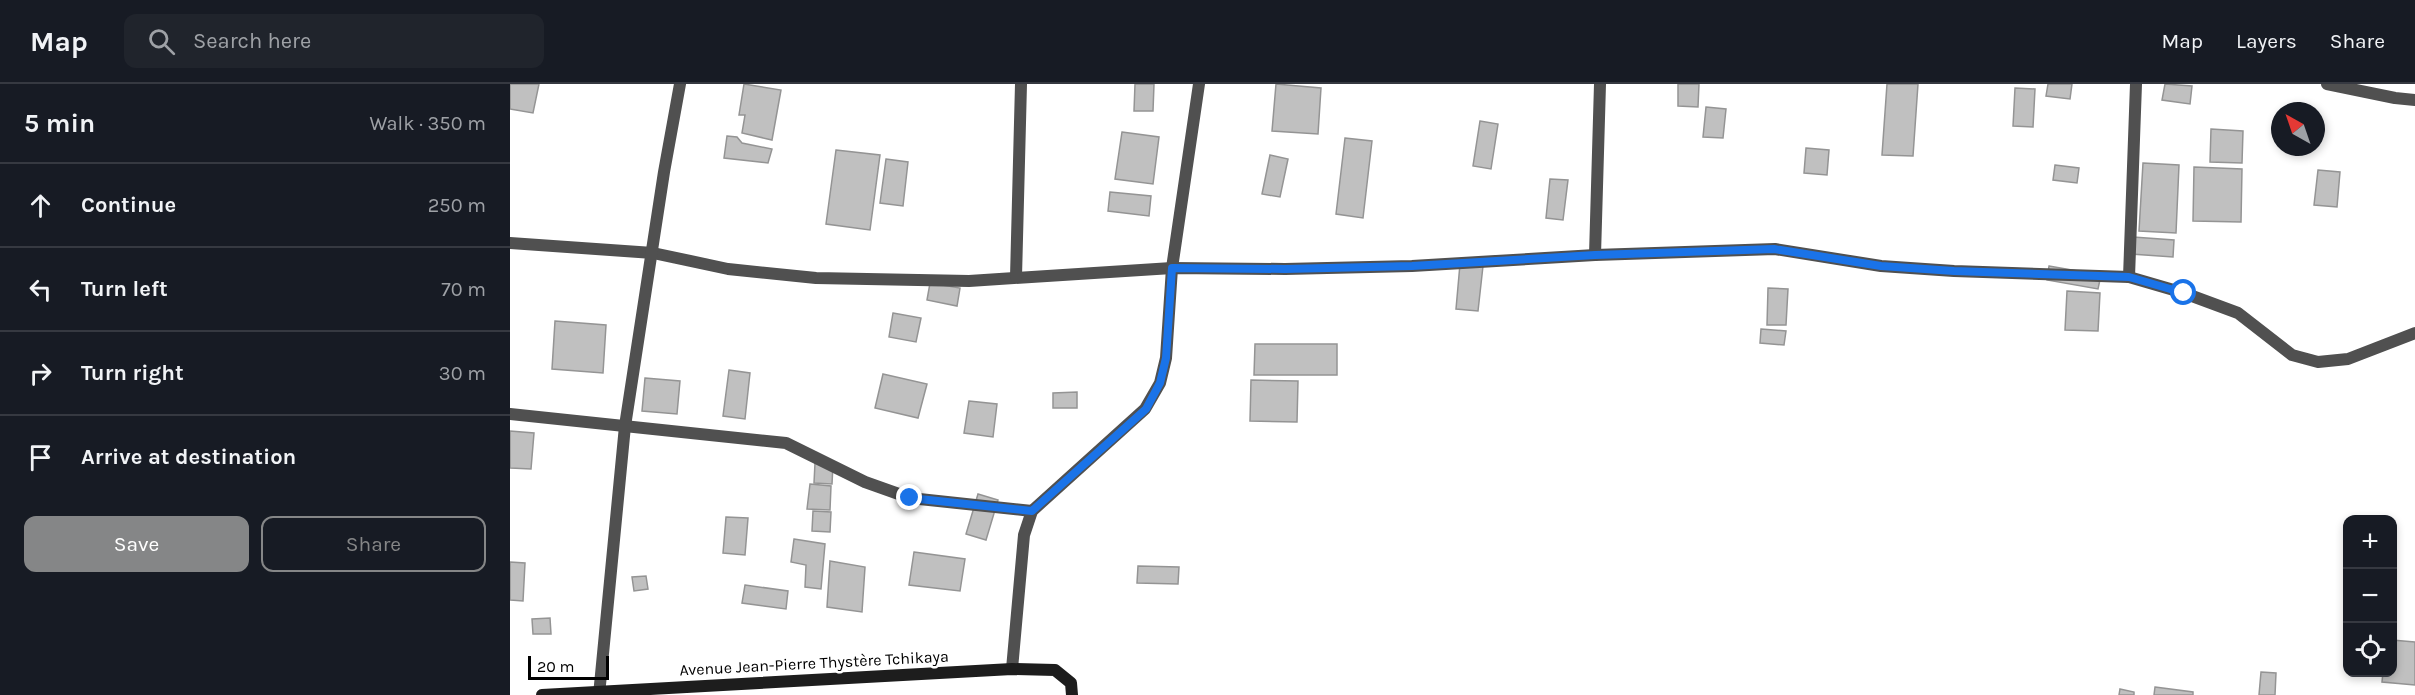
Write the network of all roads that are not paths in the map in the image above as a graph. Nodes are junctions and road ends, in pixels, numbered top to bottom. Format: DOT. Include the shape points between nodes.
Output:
graph roads {
  1 [pos="680,84"];
  2 [pos="1021,84"];
  3 [pos="1199,84"];
  4 [pos="1600,84"];
  5 [pos="2136,84"];
  6 [pos="2327,84"];
  7 [pos="2415,100"];
  8 [pos="510,243"];
  9 [pos="653,253"];
  10 [pos="1595,255"];
  11 [pos="1172,268"];
  12 [pos="1016,277"];
  13 [pos="2129,277"];
  14 [pos="2415,333"];
  15 [pos="510,414"];
  16 [pos="625,426"];
  17 [pos="1032,511"];
  18 [pos="1012,669"];
  19 [pos="599,693"];
  20 [pos="542,695"];
  21 [pos="1072,695"];
  1 -- 9 [label="street"];
  2 -- 12 [label="street"];
  3 -- 11 [label="street"];
  4 -- 10 [label="street"];
  5 -- 13 [label="street"];
  6 -- 7 [label="street"];
  8 -- 9 [label="street"];
  9 -- 12 [label="street" via="728,269 816,278 969,281"];
  9 -- 16 [label="street"];
  10 -- 11 [label="street" via="1412,266"];
  10 -- 13 [label="street" via="1774,249 1881,266"];
  11 -- 12 [label="street"];
  11 -- 17 [label="street" via="1166,358 1160,383 1146,409"];
  13 -- 14 [label="street" via="2238,313 2292,355 2318,362 2348,359"];
  15 -- 16 [label="street"];
  16 -- 17 [label="street" via="786,443 865,482 910,498"];
  16 -- 19 [label="street"];
  17 -- 18 [label="street" via="1024,535"];
  18 -- 19 [label="street, Avenue Jean-Pierre Thystère Tchikaya"];
  18 -- 21 [label="street, Avenue Jean-Pierre Thystère Tchikaya" via="1056,670 1071,683"];
  19 -- 20 [label="street, Avenue Jean-Pierre Thystère Tchikaya"];
}
